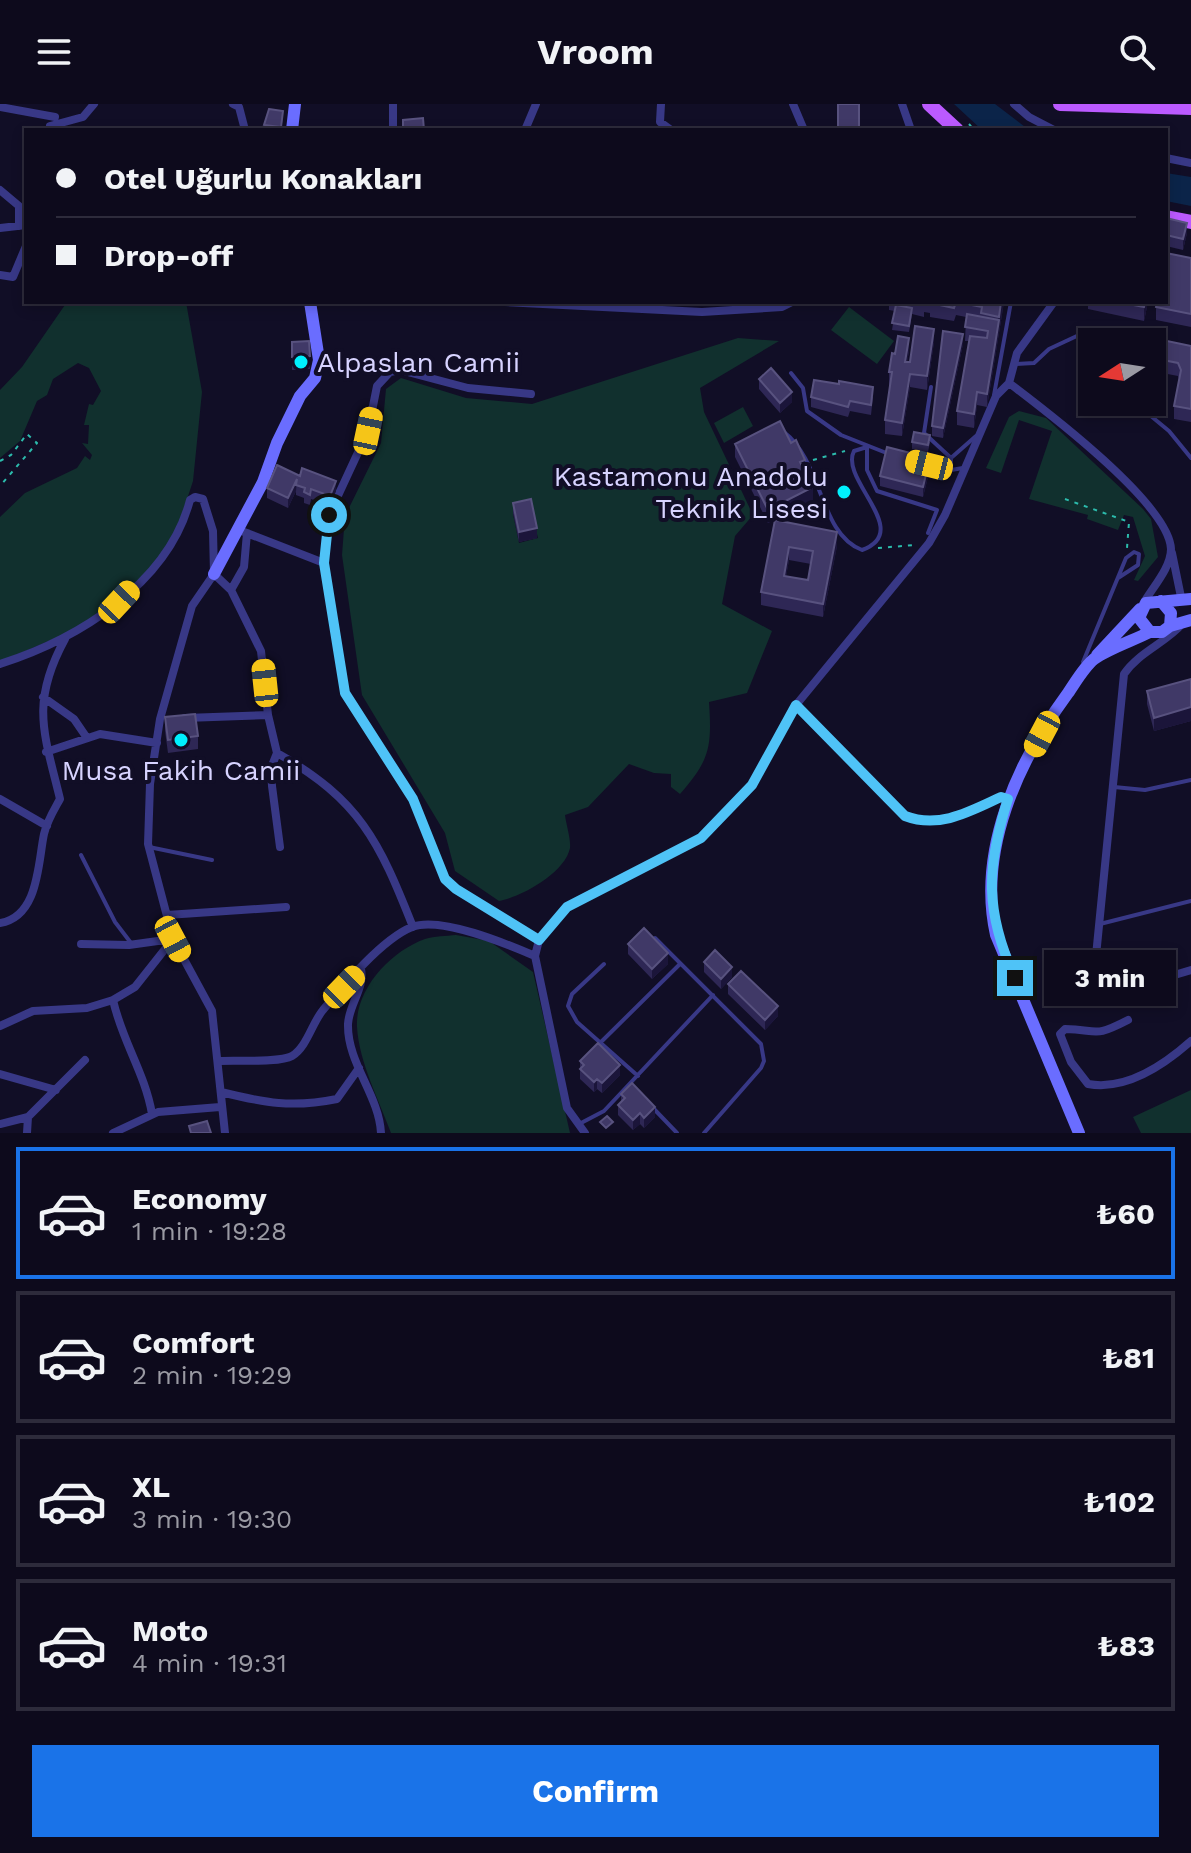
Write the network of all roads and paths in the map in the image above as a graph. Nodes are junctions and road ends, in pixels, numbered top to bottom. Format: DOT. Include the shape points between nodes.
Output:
graph roads {
  1 [pos="53,104"];
  2 [pos="94,104"];
  3 [pos="295,104"];
  4 [pos="393,104"];
  5 [pos="536,104"];
  6 [pos="661,104"];
  7 [pos="793,104"];
  8 [pos="902,104"];
  9 [pos="929,104"];
  10 [pos="1014,104"];
  11 [pos="1060,104"];
  12 [pos="238,105"];
  13 [pos="0,107"];
  14 [pos="1191,108"];
  15 [pos="52,124"];
  16 [pos="244,128"];
  17 [pos="292,128"];
  18 [pos="393,128"];
  19 [pos="526,128"];
  20 [pos="668,128"];
  21 [pos="803,128"];
  22 [pos="910,128"];
  23 [pos="955,128"];
  24 [pos="1050,128"];
  25 [pos="1168,158"];
  26 [pos="1191,163"];
  27 [pos="0,190"];
  28 [pos="1168,217"];
  29 [pos="1191,222"];
  30 [pos="23,226"];
  31 [pos="0,228"];
  32 [pos="24,251"];
  33 [pos="0,275"];
  34 [pos="310,304"];
  35 [pos="593,304"];
  36 [pos="788,304"];
  37 [pos="1011,304"];
  38 [pos="1053,304"];
  39 [pos="637,305"];
  40 [pos="1078,335"];
  41 [pos="1014,364"];
  42 [pos="791,373"];
  43 [pos="1009,383"];
  44 [pos="931,387"];
  45 [pos="531,394"];
  46 [pos="1151,416"];
  47 [pos="782,430"];
  48 [pos="867,447"];
  49 [pos="854,451"];
  50 [pos="893,455"];
  51 [pos="951,458"];
  52 [pos="1191,458"];
  53 [pos="0,461"];
  54 [pos="808,462"];
  55 [pos="921,463"];
  56 [pos="965,468"];
  57 [pos="951,470"];
  58 [pos="0,486"];
  59 [pos="1065,499"];
  60 [pos="243,532"];
  61 [pos="928,533"];
  62 [pos="873,546"];
  63 [pos="1171,548"];
  64 [pos="1126,558"];
  65 [pos="324,563"];
  66 [pos="214,574"];
  67 [pos="1118,578"];
  68 [pos="231,590"];
  69 [pos="1191,599"];
  70 [pos="1161,601"];
  71 [pos="1176,601"];
  72 [pos="1140,609"];
  73 [pos="1188,621"];
  74 [pos="1170,626"];
  75 [pos="1150,632"];
  76 [pos="66,638"];
  77 [pos="1092,660"];
  78 [pos="0,664"];
  79 [pos="43,697"];
  80 [pos="796,705"];
  81 [pos="268,715"];
  82 [pos="160,719"];
  83 [pos="87,738"];
  84 [pos="157,743"];
  85 [pos="46,752"];
  86 [pos="277,753"];
  87 [pos="1191,780"];
  88 [pos="1112,787"];
  89 [pos="0,799"];
  90 [pos="1008,799"];
  91 [pos="47,826"];
  92 [pos="149,847"];
  93 [pos="280,847"];
  94 [pos="81,855"];
  95 [pos="212,860"];
  96 [pos="1191,901"];
  97 [pos="286,907"];
  98 [pos="167,915"];
  99 [pos="0,923"];
  100 [pos="1097,924"];
  101 [pos="413,927"];
  102 [pos="655,938"];
  103 [pos="173,939"];
  104 [pos="539,940"];
  105 [pos="81,944"];
  106 [pos="132,944"];
  107 [pos="535,956"];
  108 [pos="604,964"];
  109 [pos="680,964"];
  110 [pos="361,969"];
  111 [pos="1191,970"];
  112 [pos="713,995"];
  113 [pos="113,1000"];
  114 [pos="1128,1020"];
  115 [pos="0,1026"];
  116 [pos="1191,1041"];
  117 [pos="600,1043"];
  118 [pos="85,1060"];
  119 [pos="220,1061"];
  120 [pos="359,1068"];
  121 [pos="0,1074"];
  122 [pos="638,1076"];
  123 [pos="630,1085"];
  124 [pos="56,1090"];
  125 [pos="221,1092"];
  126 [pos="639,1094"];
  127 [pos="649,1104"];
  128 [pos="220,1107"];
  129 [pos="152,1114"];
  130 [pos="28,1117"];
  131 [pos="0,1124"];
  132 [pos="579,1124"];
  133 [pos="27,1133"];
  134 [pos="113,1133"];
  135 [pos="225,1133"];
  136 [pos="381,1133"];
  137 [pos="585,1133"];
  138 [pos="677,1133"];
  139 [pos="704,1133"];
  140 [pos="1079,1133"];
  1 -- 15 [label="street"];
  2 -- 15 [label="street" via="83,117"];
  3 -- 17 [label="main road"];
  4 -- 18 [label="street"];
  5 -- 19 [label="street"];
  6 -- 20 [label="street" via="660,122"];
  7 -- 21 [label="street"];
  8 -- 22 [label="street"];
  9 -- 23 [label="main road"];
  10 -- 24 [label="street"];
  11 -- 14 [label="main road"];
  12 -- 16 [label="street"];
  13 -- 15 [label="street"];
  25 -- 26 [label="street"];
  27 -- 30 [label="street" via="19,206"];
  28 -- 29 [label="main road"];
  30 -- 31 [label="street"];
  32 -- 33 [label="street" via="13,277"];
  34 -- 60 [label="main road" via="319,360 315,378 294,408"];
  35 -- 39 [label="street"];
  36 -- 39 [label="street" via="702,312"];
  37 -- 51 [label="lane" via="993,401 975,437"];
  38 -- 41 [label="street"];
  40 -- 41 [label="lane" via="1034,363"];
  41 -- 43 [label="street"];
  42 -- 48 [label="lane" via="803,388 807,411"];
  43 -- 56 [label="street" via="996,396"];
  43 -- 63 [label="street" via="1149,503"];
  44 -- 51 [label="lane" via="924,433"];
  45 -- 65 [label="street" via="390,372 377,386 368,431 329,515"];
  46 -- 52 [label="lane"];
  47 -- 54 [label="lane" via="801,445"];
  48 -- 49 [label="lane"];
  48 -- 50 [label="lane"];
  48 -- 61 [label="lane" via="867,470 877,491 937,510"];
  49 -- 54 [label="path"];
  49 -- 62 [label="lane" via="851,469 880,522"];
  51 -- 57 [label="lane"];
  53 -- 58 [label="path" via="27,434 37,443"];
  54 -- 62 [label="lane" via="841,537 862,550"];
  55 -- 57 [label="lane"];
  56 -- 57 [label="lane"];
  56 -- 80 [label="street" via="929,543"];
  59 -- 64 [label="path" via="1129,522"];
  60 -- 65 [label="street"];
  60 -- 66 [label="main road"];
  60 -- 68 [label="street" via="244,567"];
  61 -- 62 [label="path" via="923,545"];
  63 -- 71 [label="street" via="1181,597"];
  63 -- 72 [label="street" via="1167,565"];
  64 -- 67 [label="lane"];
  64 -- 67 [label="lane" via="1134,552 1140,560"];
  65 -- 104 [label="street" via="345,693 413,799 445,879"];
  66 -- 68 [label="street"];
  66 -- 76 [label="street" via="208,509 195,497 176,541 119,602"];
  66 -- 82 [label="street" via="192,606"];
  67 -- 77 [label="lane" via="1083,662"];
  68 -- 81 [label="street" via="261,651"];
  69 -- 71 [label="main road"];
  70 -- 71 [label="main road"];
  70 -- 72 [label="main road" via="1149,601"];
  70 -- 74 [label="main road" via="1171,613"];
  72 -- 75 [label="main road" via="1140,623"];
  72 -- 77 [label="main road"];
  73 -- 74 [label="main road"];
  73 -- 88 [label="street" via="1124,674"];
  74 -- 75 [label="main road"];
  75 -- 77 [label="main road"];
  76 -- 78 [label="street"];
  76 -- 79 [label="street" via="48,673"];
  77 -- 90 [label="main road" via="1053,713"];
  79 -- 83 [label="street" via="74,719"];
  79 -- 85 [label="street"];
  80 -- 90 [label="street" via="905,816 924,823"];
  80 -- 104 [label="street" via="752,785 701,838 567,907"];
  81 -- 82 [label="street"];
  81 -- 86 [label="street"];
  82 -- 84 [label="street"];
  83 -- 84 [label="street" via="100,734"];
  83 -- 85 [label="street"];
  84 -- 92 [label="street"];
  85 -- 91 [label="street" via="60,799"];
  86 -- 93 [label="street" via="271,768"];
  86 -- 101 [label="street" via="310,772 368,827"];
  87 -- 88 [label="lane" via="1145,790"];
  88 -- 100 [label="street"];
  89 -- 91 [label="street"];
  90 -- 140 [label="main road" via="995,850 991,913"];
  91 -- 99 [label="street" via="33,894 16,916"];
  92 -- 95 [label="lane"];
  92 -- 98 [label="street"];
  94 -- 106 [label="lane"];
  96 -- 100 [label="lane"];
  97 -- 98 [label="street"];
  98 -- 103 [label="street"];
  100 -- 111 [label="street" via="1092,971 1096,991 1118,993"];
  101 -- 107 [label="street" via="458,929"];
  101 -- 110 [label="street"];
  102 -- 109 [label="lane"];
  103 -- 106 [label="street"];
  103 -- 113 [label="street" via="135,987"];
  103 -- 119 [label="street" via="212,1011"];
  104 -- 107 [label="street"];
  105 -- 106 [label="street"];
  107 -- 132 [label="street" via="567,1108"];
  108 -- 117 [label="lane" via="572,994 568,1006"];
  109 -- 112 [label="lane"];
  109 -- 117 [label="lane"];
  110 -- 119 [label="street" via="320,1013 291,1057"];
  110 -- 120 [label="street" via="363,979 348,1024"];
  112 -- 122 [label="lane"];
  112 -- 139 [label="lane" via="757,1038 764,1061"];
  113 -- 115 [label="street" via="87,1008 33,1011"];
  113 -- 129 [label="street" via="121,1034 143,1074"];
  114 -- 116 [label="street" via="1104,1033 1065,1029 1060,1034 1071,1062 1088,1084 1140,1076"];
  117 -- 122 [label="lane"];
  118 -- 124 [label="street"];
  119 -- 125 [label="street"];
  120 -- 125 [label="street" via="337,1099 310,1104 276,1106"];
  120 -- 136 [label="street" via="377,1107"];
  121 -- 124 [label="street"];
  122 -- 123 [label="lane"];
  123 -- 126 [label="lane"];
  123 -- 132 [label="lane" via="591,1121"];
  124 -- 130 [label="street"];
  125 -- 128 [label="street"];
  127 -- 138 [label="lane"];
  128 -- 129 [label="street"];
  128 -- 135 [label="street"];
  129 -- 134 [label="street"];
  130 -- 131 [label="street"];
  130 -- 133 [label="street"];
  132 -- 137 [label="street"];
}
